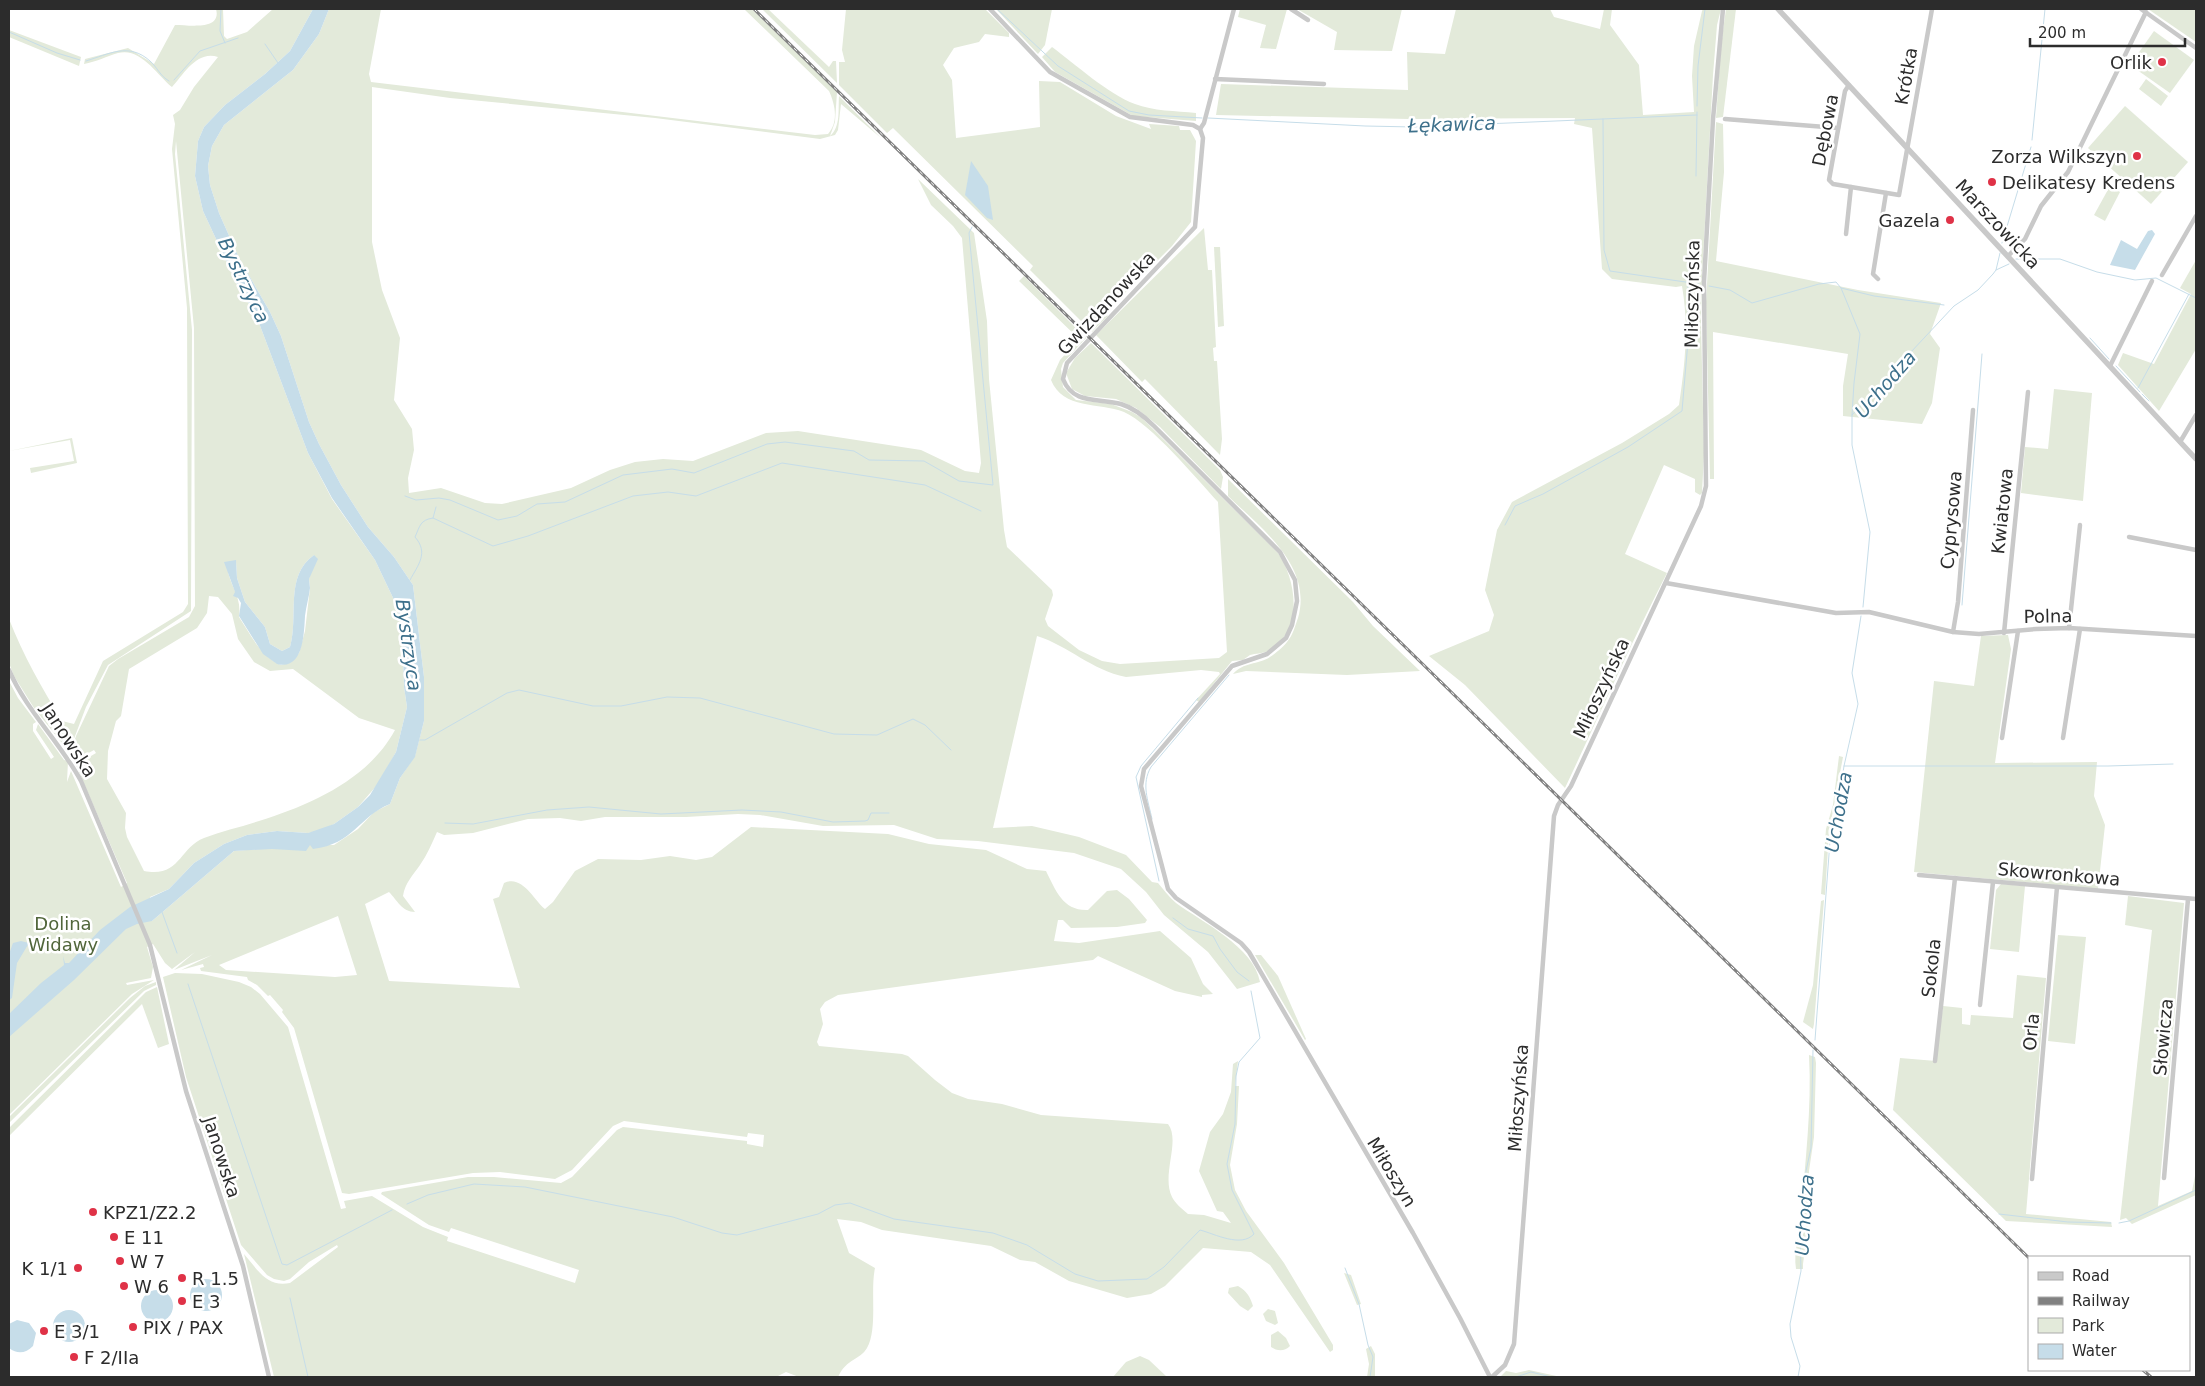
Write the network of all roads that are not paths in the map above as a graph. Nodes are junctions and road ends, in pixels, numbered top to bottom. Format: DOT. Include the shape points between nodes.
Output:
graph roads {
  1 [pos="990,9"];
  2 [pos="1234,9"];
  3 [pos="1291,9"];
  4 [pos="1723,9"];
  5 [pos="1778,9"];
  6 [pos="1932,9"];
  7 [pos="2141,9"];
  8 [pos="2146,12"];
  9 [pos="1308,20"];
  10 [pos="2196,48"];
  11 [pos="1215,79"];
  12 [pos="1324,84"];
  13 [pos="1848,85"];
  14 [pos="1725,119"];
  15 [pos="1838,128"];
  16 [pos="1200,129"];
  17 [pos="1908,148"];
  18 [pos="1851,187"];
  19 [pos="1886,193"];
  20 [pos="2196,216"];
  21 [pos="1846,234"];
  22 [pos="2008,256"];
  23 [pos="2162,275"];
  24 [pos="1878,279"];
  25 [pos="2152,281"];
  26 [pos="2110,366"];
  27 [pos="2028,392"];
  28 [pos="1973,410"];
  29 [pos="2196,415"];
  30 [pos="2180,442"];
  31 [pos="2196,459"];
  32 [pos="2080,525"];
  33 [pos="2129,537"];
  34 [pos="2196,550"];
  35 [pos="1666,583"];
  36 [pos="2070,628"];
  37 [pos="2080,629"];
  38 [pos="2018,631"];
  39 [pos="1953,632"];
  40 [pos="2004,633"];
  41 [pos="2196,636"];
  42 [pos="1232,666"];
  43 [pos="9,670"];
  44 [pos="2002,738"];
  45 [pos="2063,738"];
  46 [pos="1919,875"];
  47 [pos="1955,878"];
  48 [pos="1993,882"];
  49 [pos="2058,887"];
  50 [pos="2188,899"];
  51 [pos="2196,899"];
  52 [pos="1980,1005"];
  53 [pos="1934,1061"];
  54 [pos="2164,1178"];
  55 [pos="2032,1179"];
  56 [pos="269,1377"];
  57 [pos="1491,1377"];
  1 -- 16 [label="street" via="1050,72 1130,118 1187,123"];
  2 -- 11 [label="street"];
  3 -- 9 [label="street"];
  4 -- 35 [label="street, Miłoszyńska" via="1704,282 1706,486 1701,506"];
  5 -- 13 [label="street, Marszowicka"];
  6 -- 17 [label="street, Krótka"];
  7 -- 8 [label="street"];
  8 -- 10 [label="street"];
  8 -- 22 [label="street" via="2068,172 2041,206 2025,239"];
  11 -- 12 [label="street"];
  11 -- 16 [label="street"];
  13 -- 15 [label="street, Dębowa"];
  13 -- 17 [label="street, Marszowicka"];
  14 -- 15 [label="street"];
  15 -- 18 [label="street, Dębowa" via="1829,180"];
  16 -- 42 [label="street, Gwizdanowska" via="1203,138 1195,227 1067,363 1063,379 1077,397 1122,404 1144,416 1286,560 1297,590 1296,612 1286,638 1275,649"];
  17 -- 19 [label="street" via="1900,195"];
  17 -- 22 [label="street, Marszowicka"];
  18 -- 19 [label="street, Dębowa"];
  18 -- 21 [label="street"];
  19 -- 24 [label="street" via="1874,274"];
  20 -- 23 [label="street"];
  22 -- 26 [label="street, Marszowicka"];
  25 -- 26 [label="street"];
  26 -- 30 [label="street, Marszowicka"];
  27 -- 40 [label="street, Kwiatowa"];
  28 -- 39 [label="street, Cyprysowa"];
  29 -- 30 [label="street"];
  30 -- 31 [label="street, Marszowicka"];
  32 -- 36 [label="street"];
  33 -- 34 [label="street"];
  35 -- 39 [label="street, Polna" via="1836,613 1869,612"];
  35 -- 57 [label="street, Miłoszyńska" via="1554,816 1514,1344 1505,1365"];
  36 -- 37 [label="street, Polna"];
  36 -- 38 [label="street, Polna"];
  37 -- 41 [label="street, Polna"];
  37 -- 45 [label="street"];
  38 -- 40 [label="street, Polna"];
  38 -- 44 [label="street"];
  39 -- 40 [label="street, Polna"];
  42 -- 57 [label="street, Miłoszyn" via="1144,769 1140,786 1168,889 1249,952 1422,1249"];
  43 -- 56 [label="street, Janowska" via="22,695 69,759 81,781 150,946 186,1091 243,1266"];
  46 -- 47 [label="street, Skowronkowa"];
  47 -- 48 [label="street, Skowronkowa"];
  47 -- 53 [label="street, Sokola"];
  48 -- 49 [label="street, Skowronkowa"];
  48 -- 52 [label="street"];
  49 -- 50 [label="street, Skowronkowa"];
  49 -- 55 [label="street, Orla"];
  50 -- 51 [label="street, Skowronkowa"];
  50 -- 54 [label="street, Słowicza"];
}
